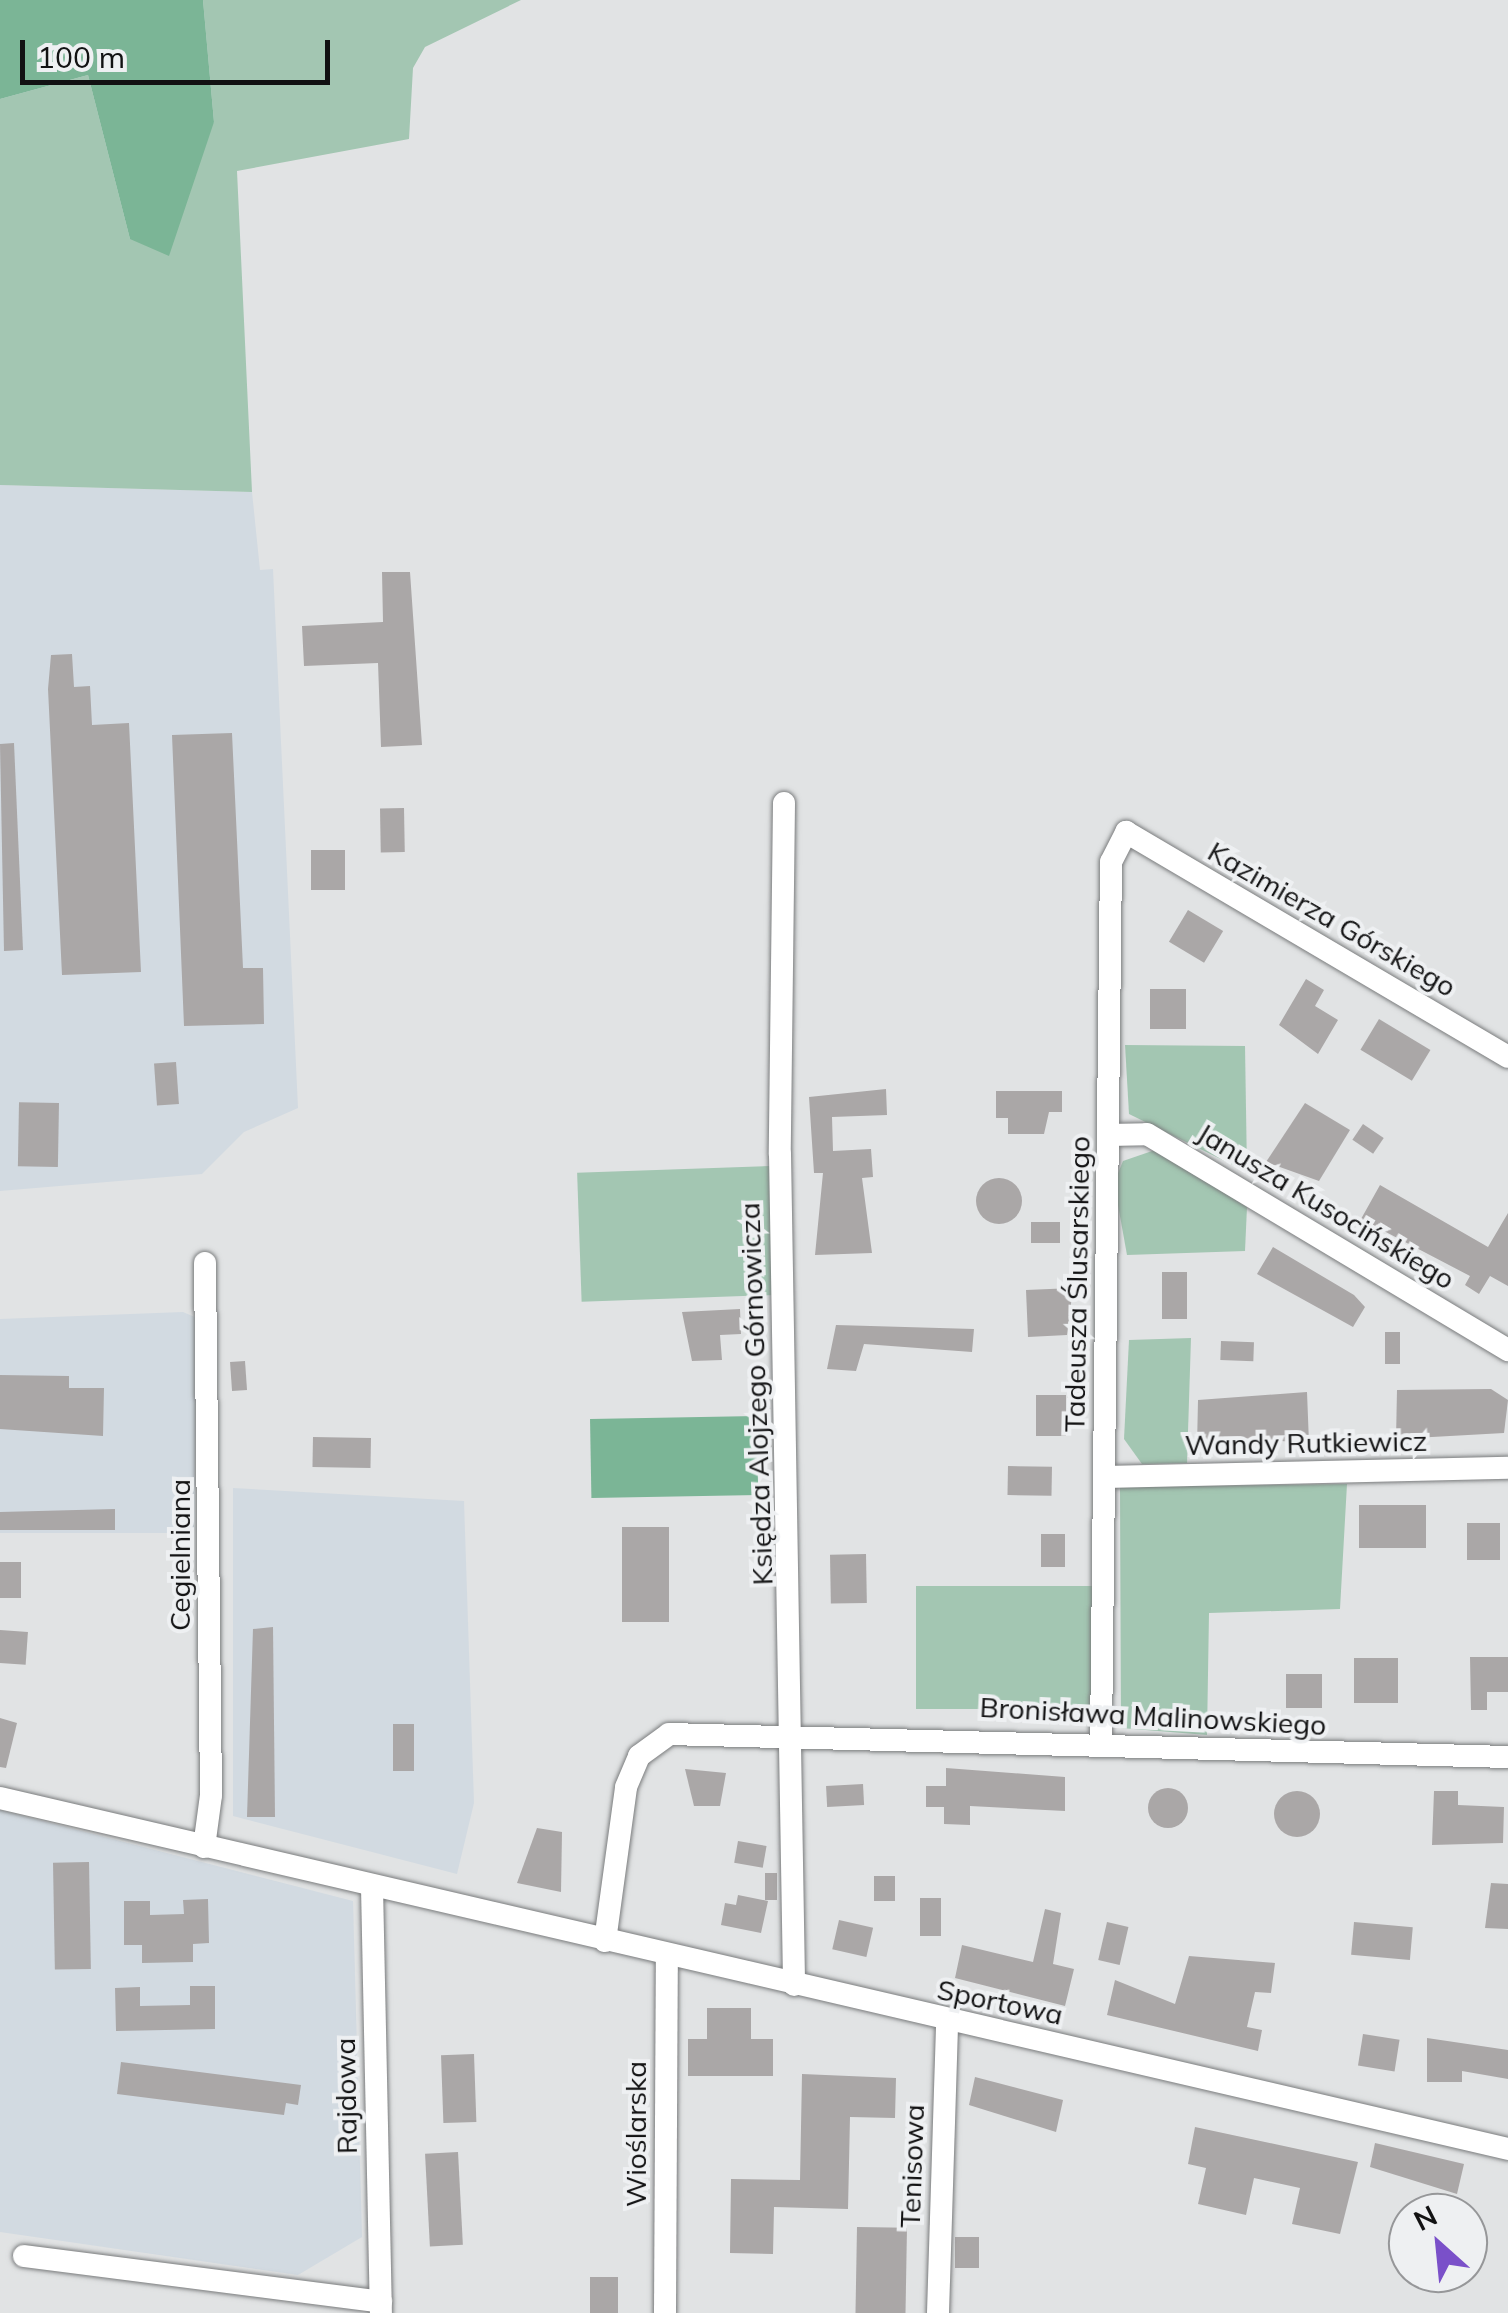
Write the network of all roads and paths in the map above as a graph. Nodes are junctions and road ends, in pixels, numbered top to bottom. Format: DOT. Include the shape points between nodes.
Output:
graph roads {
  1 [pos="784,803"];
  2 [pos="1126,832"];
  3 [pos="1508,1057"];
  4 [pos="1108,1135"];
  5 [pos="206,1264"];
  6 [pos="1508,1350"];
  7 [pos="1508,1468"];
  8 [pos="1105,1477"];
  9 [pos="795,1732"];
  10 [pos="1101,1740"];
  11 [pos="1508,1757"];
  12 [pos="0,1798"];
  13 [pos="204,1847"];
  14 [pos="372,1888"];
  15 [pos="605,1941"];
  16 [pos="667,1955"];
  17 [pos="794,1984"];
  18 [pos="947,2020"];
  19 [pos="1508,2149"];
  20 [pos="24,2256"];
  21 [pos="381,2308"];
  22 [pos="665,2313"];
  23 [pos="938,2313"];
  1 -- 9 [label="street, Księdza Alojzego Górnowicza" via="780,1154"];
  2 -- 3 [label="street, Kazimierza Górskiego"];
  2 -- 4 [label="street, Tadeusza Ślusarskiego" via="1112,862"];
  4 -- 6 [label="street, Janusza Kusocińskiego" via="1147,1134"];
  4 -- 8 [label="street, Tadeusza Ślusarskiego"];
  5 -- 13 [label="street, Cegielniana" via="211,1794"];
  7 -- 8 [label="street, Wandy Rutkiewicz"];
  8 -- 10 [label="street, Tadeusza Ślusarskiego"];
  9 -- 10 [label="street, Bronisława Malinowskiego"];
  9 -- 15 [label="street, Bronisława Malinowskiego" via="670,1734 639,1756 626,1787"];
  9 -- 17 [label="street, Księdza Alojzego Górnowicza"];
  10 -- 11 [label="street, Bronisława Malinowskiego" via="1166,1752"];
  12 -- 13 [label="street, Sportowa"];
  13 -- 14 [label="street, Sportowa"];
  14 -- 15 [label="street, Sportowa"];
  14 -- 21 [label="street, Rajdowa"];
  15 -- 16 [label="street, Sportowa"];
  16 -- 17 [label="street, Sportowa"];
  16 -- 22 [label="street, Wioślarska"];
  17 -- 18 [label="street, Sportowa"];
  18 -- 19 [label="street, Sportowa"];
  18 -- 23 [label="street, Tenisowa"];
  20 -- 21 [label="street, Rajdowa"];
}
